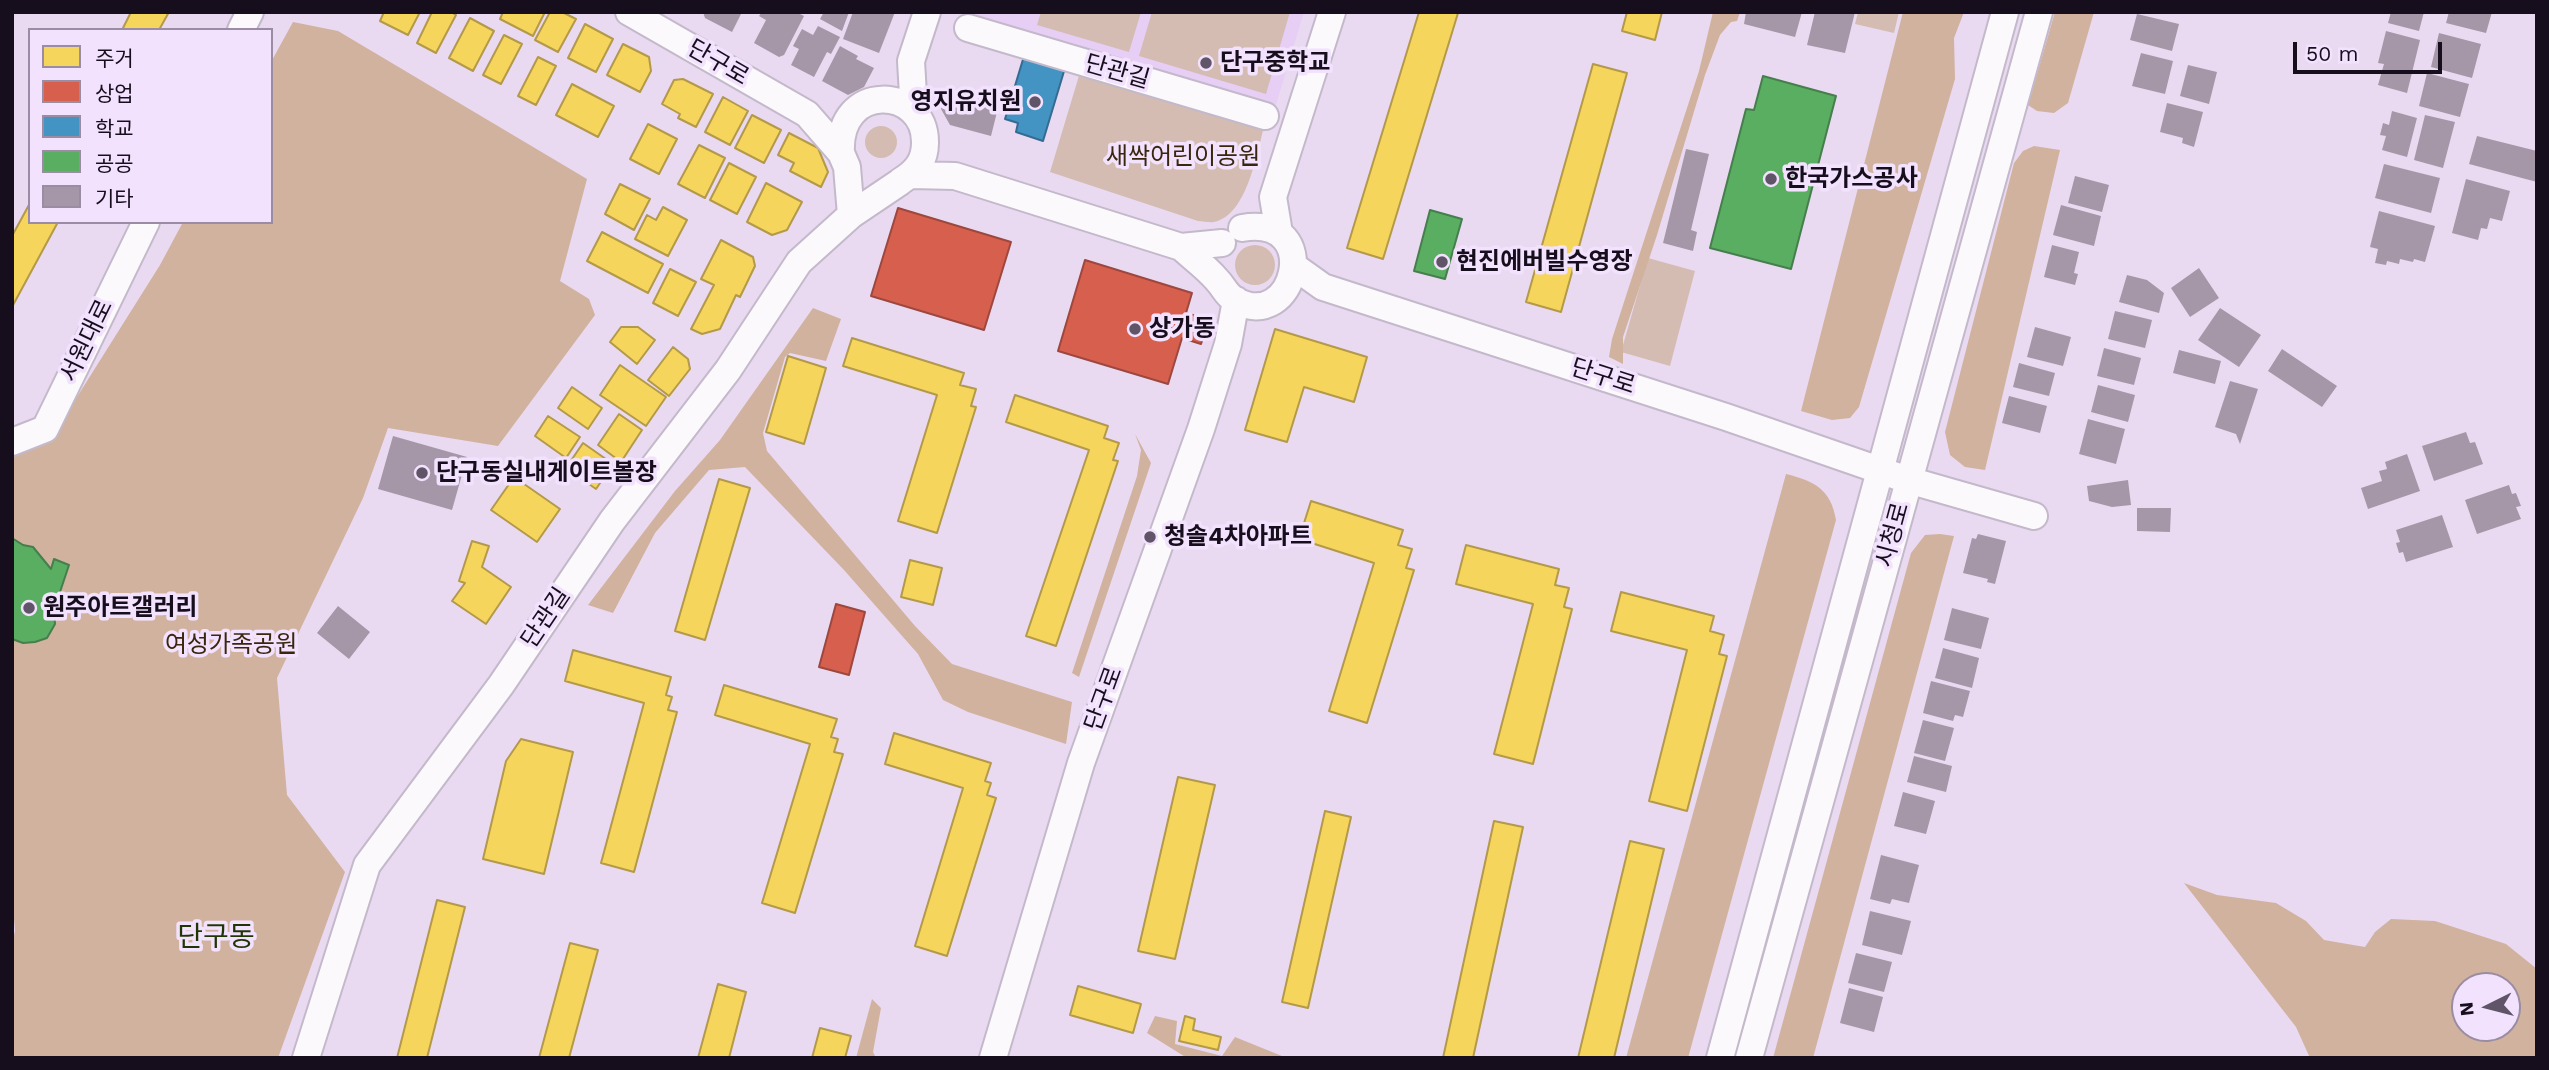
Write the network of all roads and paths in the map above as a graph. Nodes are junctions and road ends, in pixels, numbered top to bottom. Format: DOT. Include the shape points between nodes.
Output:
graph roads {
  1 [pos="250,12"];
  2 [pos="629,12"];
  3 [pos="927,12"];
  4 [pos="1332,12"];
  5 [pos="2005,12"];
  6 [pos="2039,12"];
  7 [pos="242,28"];
  8 [pos="968,28"];
  9 [pos="911,61"];
  10 [pos="875,100"];
  11 [pos="914,112"];
  12 [pos="851,113"];
  13 [pos="807,114"];
  14 [pos="1265,116"];
  15 [pos="926,136"];
  16 [pos="844,160"];
  17 [pos="955,176"];
  18 [pos="906,178"];
  19 [pos="1273,197"];
  20 [pos="851,215"];
  21 [pos="145,224"];
  22 [pos="1279,233"];
  23 [pos="1232,235"];
  24 [pos="1181,247"];
  25 [pos="1290,279"];
  26 [pos="1218,280"];
  27 [pos="1236,300"];
  28 [pos="1262,305"];
  29 [pos="1228,344"];
  30 [pos="12,442"];
  31 [pos="1881,471"];
  32 [pos="1908,480"];
  33 [pos="2034,516"];
  34 [pos="306,1058"];
  35 [pos="993,1058"];
  36 [pos="1720,1058"];
  37 [pos="1749,1058"];
  1 -- 7 [label="street"];
  2 -- 13 [label="street, 단구로"];
  3 -- 9 [label="street"];
  4 -- 19 [label="street"];
  5 -- 31 [label="street, 시청로"];
  6 -- 32 [label="street, 시청로"];
  8 -- 14 [label="street, 단관길"];
  9 -- 10 [label="street"];
  9 -- 11 [label="street"];
  10 -- 11 [label="street" via="902,104"];
  10 -- 12 [label="street"];
  11 -- 15 [label="street"];
  12 -- 13 [label="street"];
  12 -- 16 [label="street" via="840,138"];
  13 -- 16 [label="street"];
  15 -- 17 [label="street"];
  15 -- 18 [label="street" via="921,164"];
  16 -- 18 [label="street" via="870,184 885,186"];
  16 -- 20 [label="street"];
  17 -- 18 [label="street"];
  17 -- 24 [label="street"];
  18 -- 20 [label="street, 단관길"];
  19 -- 22 [label="street"];
  19 -- 23 [label="street"];
  20 -- 34 [label="street, 단관길" via="799,262 728,370 612,521 501,685 367,865"];
  21 -- 30 [label="street, 서원대로" via="45,429"];
  22 -- 23 [label="street" via="1255,225"];
  22 -- 25 [label="street" via="1293,254"];
  23 -- 24 [label="street"];
  23 -- 26 [label="street" via="1217,254"];
  24 -- 26 [label="street"];
  25 -- 28 [label="street" via="1275,300"];
  25 -- 31 [label="street, 단구로"];
  26 -- 27 [label="street"];
  27 -- 28 [label="street"];
  27 -- 29 [label="street, 단구로"];
  28 -- 29 [label="street"];
  29 -- 35 [label="street, 단구로" via="1081,762"];
  31 -- 32 [label="street, 단구로"];
  31 -- 36 [label="street, 시청로"];
  32 -- 33 [label="street"];
  32 -- 37 [label="street, 시청로"];
}
